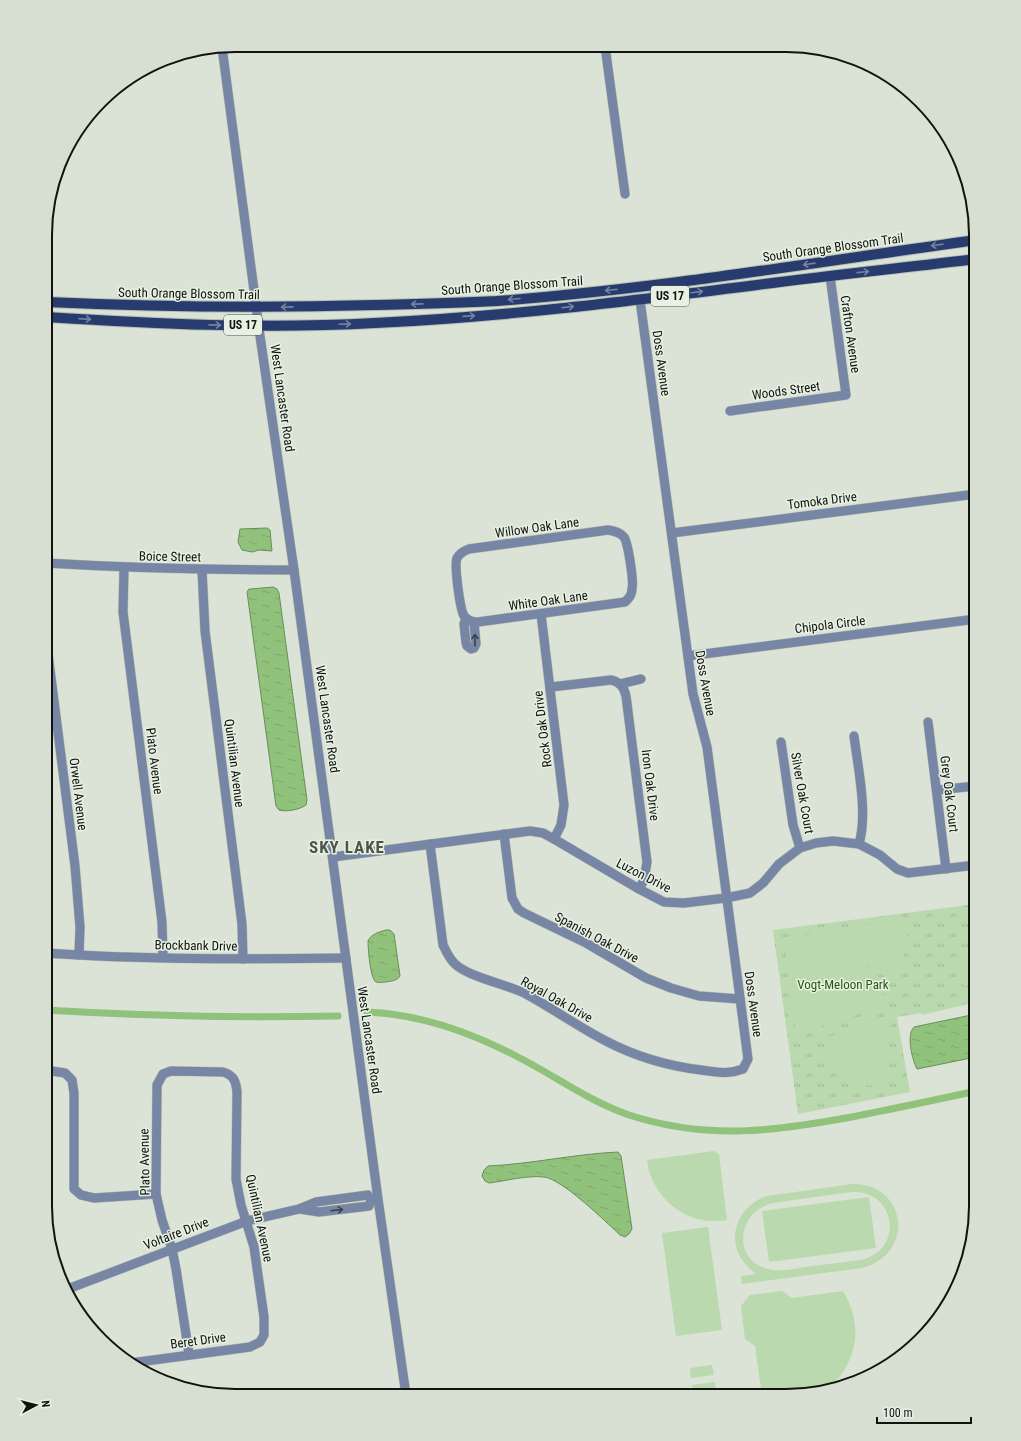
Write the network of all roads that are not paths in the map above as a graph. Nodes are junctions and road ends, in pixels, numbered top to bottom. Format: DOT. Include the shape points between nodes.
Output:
graph roads {
  1 [pos="223,52"];
  2 [pos="606,52"];
  3 [pos="625,194"];
  4 [pos="969,241"];
  5 [pos="969,260"];
  6 [pos="830,276"];
  7 [pos="650,286"];
  8 [pos="532,298"];
  9 [pos="640,300"];
  10 [pos="52,302"];
  11 [pos="258,307"];
  12 [pos="517,312"];
  13 [pos="52,317"];
  14 [pos="259,325"];
  15 [pos="846,395"];
  16 [pos="730,411"];
  17 [pos="969,495"];
  18 [pos="672,533"];
  19 [pos="52,563"];
  20 [pos="630,566"];
  21 [pos="124,568"];
  22 [pos="202,570"];
  23 [pos="294,570"];
  24 [pos="541,614"];
  25 [pos="466,618"];
  26 [pos="969,620"];
  27 [pos="474,622"];
  28 [pos="688,656"];
  29 [pos="641,679"];
  30 [pos="620,684"];
  31 [pos="52,685"];
  32 [pos="551,687"];
  33 [pos="928,722"];
  34 [pos="854,736"];
  35 [pos="781,742"];
  36 [pos="969,787"];
  37 [pos="937,790"];
  38 [pos="504,834"];
  39 [pos="554,839"];
  40 [pos="430,844"];
  41 [pos="859,844"];
  42 [pos="800,848"];
  43 [pos="333,857"];
  44 [pos="969,866"];
  45 [pos="946,869"];
  46 [pos="639,889"];
  47 [pos="726,898"];
  48 [pos="52,953"];
  49 [pos="79,955"];
  50 [pos="163,957"];
  51 [pos="346,958"];
  52 [pos="243,959"];
  53 [pos="740,999"];
  54 [pos="743,1069"];
  55 [pos="52,1071"];
  56 [pos="157,1085"];
  57 [pos="156,1194"];
  58 [pos="375,1200"];
  59 [pos="246,1221"];
  60 [pos="172,1249"];
  61 [pos="71,1288"];
  62 [pos="264,1335"];
  63 [pos="189,1354"];
  64 [pos="140,1362"];
  65 [pos="405,1389"];
  1 -- 11 [label="street, West Lancaster Road"];
  2 -- 3 [label="street"];
  4 -- 7 [label="main road, South Orange Blossom Trail / US 17, one-way"];
  6 -- 5 [label="main road, South Orange Blossom Trail / US 17, one-way"];
  9 -- 6 [label="main road, South Orange Blossom Trail / US 17, one-way"];
  6 -- 15 [label="street, Crafton Avenue"];
  7 -- 8 [label="main road, South Orange Blossom Trail / US 17, one-way"];
  7 -- 9 [label="main road" via="642,293"];
  8 -- 11 [label="main road, South Orange Blossom Trail / US 17, one-way" via="428,304"];
  8 -- 12 [label="main road" via="529,304"];
  12 -- 9 [label="main road, South Orange Blossom Trail / US 17, one-way"];
  9 -- 18 [label="street, Doss Avenue"];
  10 -- 11 [label="main road, South Orange Blossom Trail / US 17"];
  11 -- 14 [label="street, West Lancaster Road"];
  14 -- 12 [label="main road, South Orange Blossom Trail / US 17, one-way" via="373,323"];
  13 -- 14 [label="main road, South Orange Blossom Trail / US 17, one-way" via="159,324"];
  14 -- 23 [label="street, West Lancaster Road"];
  15 -- 16 [label="street, Woods Street"];
  17 -- 18 [label="street, Tomoka Drive"];
  18 -- 28 [label="street, Doss Avenue"];
  19 -- 21 [label="street, Boice Street"];
  20 -- 24 [label="street, White Oak Lane" via="633,588 631,596 625,602"];
  20 -- 25 [label="street, Willow Oak Lane" via="624,536 608,530 462,551 456,564 461,608"];
  21 -- 22 [label="street, Boice Street"];
  21 -- 50 [label="street, Plato Avenue" via="123,612 162,922"];
  22 -- 23 [label="street, Boice Street"];
  22 -- 52 [label="street, Quintilian Avenue" via="205,631 242,924"];
  23 -- 43 [label="street, West Lancaster Road"];
  24 -- 27 [label="street, White Oak Lane"];
  24 -- 32 [label="street, Rock Oak Drive"];
  25 -- 27 [label="street"];
  25 -- 27 [label="street, one-way" via="466,643 470,649 476,644"];
  26 -- 28 [label="street, Chipola Circle"];
  28 -- 47 [label="street, Doss Avenue" via="693,694 707,747"];
  29 -- 30 [label="street"];
  30 -- 32 [label="street" via="614,680 607,680"];
  30 -- 46 [label="street, Iron Oak Drive" via="626,696 647,862 644,880"];
  31 -- 49 [label="street, Orwell Avenue" via="75,866 80,927"];
  32 -- 39 [label="street, Rock Oak Drive" via="564,805 562,825"];
  33 -- 37 [label="street, Grey Oak Court"];
  34 -- 41 [label="street" via="863,816 863,831"];
  35 -- 42 [label="street, Silver Oak Court" via="793,825"];
  36 -- 37 [label="street"];
  37 -- 45 [label="street, Grey Oak Court"];
  38 -- 39 [label="street, Luzon Drive" via="530,831"];
  38 -- 40 [label="street, Luzon Drive"];
  38 -- 53 [label="street, Spanish Oak Drive" via="512,898 524,913 586,943 646,978 671,988 699,996"];
  39 -- 46 [label="street, Luzon Drive"];
  40 -- 43 [label="street, Luzon Drive"];
  40 -- 54 [label="street, Royal Oak Drive" via="443,945 454,964 524,993 604,1041 656,1062 689,1069 732,1073"];
  41 -- 42 [label="street, Luzon Drive" via="833,841"];
  41 -- 45 [label="street, Luzon Drive" via="880,855 897,869 908,873"];
  42 -- 47 [label="street, Luzon Drive" via="779,864 763,883 750,893"];
  43 -- 51 [label="street, West Lancaster Road"];
  44 -- 45 [label="street, Luzon Drive"];
  46 -- 47 [label="street, Luzon Drive" via="664,902 684,903"];
  47 -- 53 [label="street, Doss Avenue"];
  48 -- 49 [label="street, Brockbank Drive"];
  49 -- 50 [label="street, Brockbank Drive"];
  50 -- 52 [label="street, Brockbank Drive"];
  51 -- 52 [label="street, Brockbank Drive"];
  51 -- 58 [label="street, West Lancaster Road"];
  53 -- 54 [label="street, Doss Avenue" via="748,1059"];
  55 -- 57 [label="street" via="65,1073 72,1080 74,1189 81,1195 94,1198"];
  56 -- 57 [label="street, Plato Avenue"];
  56 -- 59 [label="street, Quintilian Avenue" via="163,1074 171,1071 223,1072 230,1074 236,1082 236,1179"];
  57 -- 60 [label="street, Plato Avenue"];
  58 -- 59 [label="street, Voltaire Drive" via="368,1195 316,1202 299,1209"];
  58 -- 65 [label="street, West Lancaster Road"];
  59 -- 60 [label="street, Voltaire Drive"];
  59 -- 62 [label="street, Quintilian Avenue" via="254,1247 264,1317"];
  60 -- 61 [label="street, Voltaire Drive"];
  60 -- 63 [label="street, Plato Avenue"];
  62 -- 63 [label="street, Beret Drive" via="260,1342 250,1347"];
  63 -- 64 [label="street, Beret Drive"];
}
